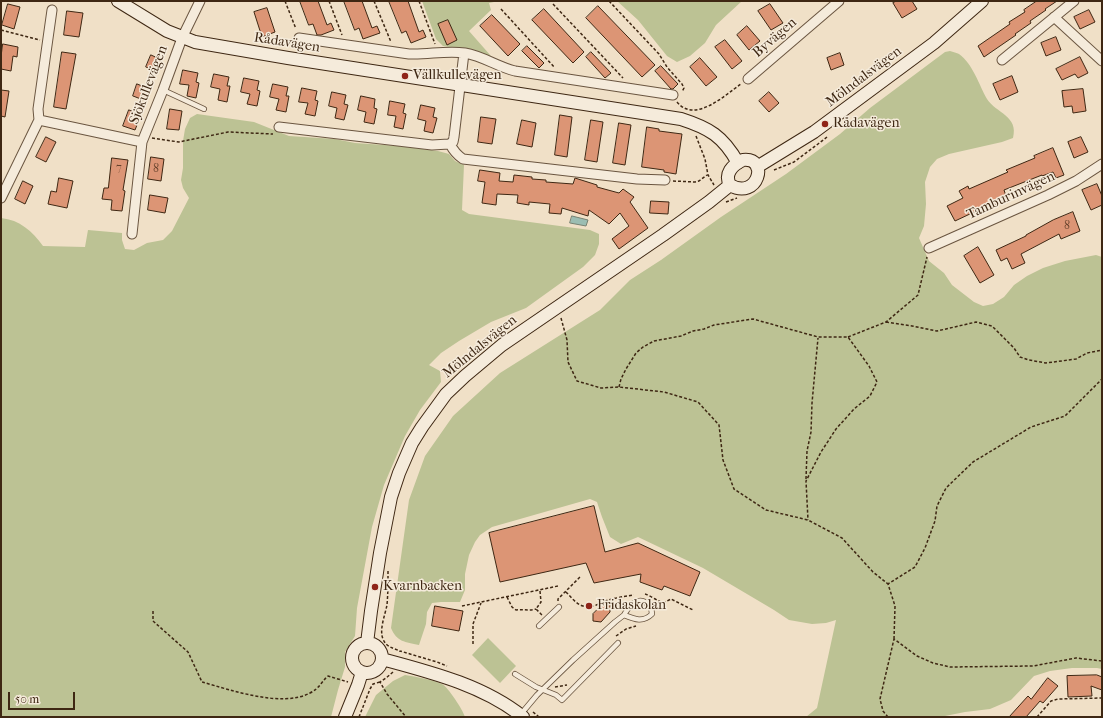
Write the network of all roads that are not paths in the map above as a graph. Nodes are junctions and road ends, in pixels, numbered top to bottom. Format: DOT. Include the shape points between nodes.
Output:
graph roads {
  1 [pos="118,1"];
  2 [pos="200,1"];
  3 [pos="839,1"];
  4 [pos="982,1"];
  5 [pos="1074,1"];
  6 [pos="52,10"];
  7 [pos="1054,17"];
  8 [pos="182,38"];
  9 [pos="300,38"];
  10 [pos="464,53"];
  11 [pos="1002,60"];
  12 [pos="1102,62"];
  13 [pos="748,80"];
  14 [pos="460,84"];
  15 [pos="163,90"];
  16 [pos="673,95"];
  17 [pos="204,109"];
  18 [pos="39,120"];
  19 [pos="276,130"];
  20 [pos="143,139"];
  21 [pos="450,144"];
  22 [pos="738,163"];
  23 [pos="1102,164"];
  24 [pos="757,166"];
  25 [pos="665,180"];
  26 [pos="730,185"];
  27 [pos="1,198"];
  28 [pos="132,234"];
  29 [pos="929,248"];
  30 [pos="559,607"];
  31 [pos="624,615"];
  32 [pos="539,626"];
  33 [pos="617,641"];
  34 [pos="367,643"];
  35 [pos="382,659"];
  36 [pos="362,672"];
  37 [pos="515,674"];
  38 [pos="543,690"];
  39 [pos="521,716"];
  40 [pos="346,717"];
  1 -- 8 [label="street, Rådavägen"];
  2 -- 8 [label="street, Sjökullevägen"];
  3 -- 13 [label="street, Byvägen"];
  4 -- 24 [label="street, Mölndalsvägen" via="934,43 814,132"];
  5 -- 7 [label="street"];
  6 -- 18 [label="street" via="38,109"];
  7 -- 11 [label="street"];
  7 -- 12 [label="street"];
  8 -- 14 [label="street, Rådavägen" via="215,46"];
  8 -- 15 [label="street, Sjökullevägen"];
  9 -- 10 [label="street, Rådavägen" via="409,54"];
  10 -- 14 [label="street"];
  10 -- 16 [label="street, Rådavägen" via="515,71"];
  14 -- 21 [label="street" via="454,137"];
  14 -- 22 [label="street, Rådavägen" via="681,119 718,137"];
  15 -- 17 [label="lane"];
  15 -- 20 [label="street, Sjökullevägen"];
  18 -- 20 [label="street, Sjökullevägen"];
  18 -- 27 [label="street"];
  19 -- 21 [label="street" via="432,145"];
  20 -- 28 [label="street, Sjökullevägen"];
  21 -- 25 [label="street" via="463,159"];
  22 -- 24 [label="street" via="749,160"];
  22 -- 26 [label="street" via="728,175"];
  23 -- 29 [label="street, Tamburinvägen" via="1048,195"];
  24 -- 26 [label="street" via="758,177 749,187 741,189"];
  26 -- 34 [label="street, Mölndalsvägen" via="663,235 502,345 446,394 412,443 391,498"];
  30 -- 32 [label="lane"];
  31 -- 31 [label="lane" via="644,620 652,614 651,607 638,600 632,603"];
  31 -- 38 [label="lane"];
  33 -- 38 [label="lane" via="562,700"];
  34 -- 35 [label="street" via="379,649"];
  34 -- 36 [label="street" via="357,647 352,657 354,665"];
  35 -- 36 [label="street" via="375,670 369,673"];
  35 -- 39 [label="street" via="468,686 504,704"];
  36 -- 40 [label="street"];
  37 -- 38 [label="lane"];
  38 -- 39 [label="lane"];
}
